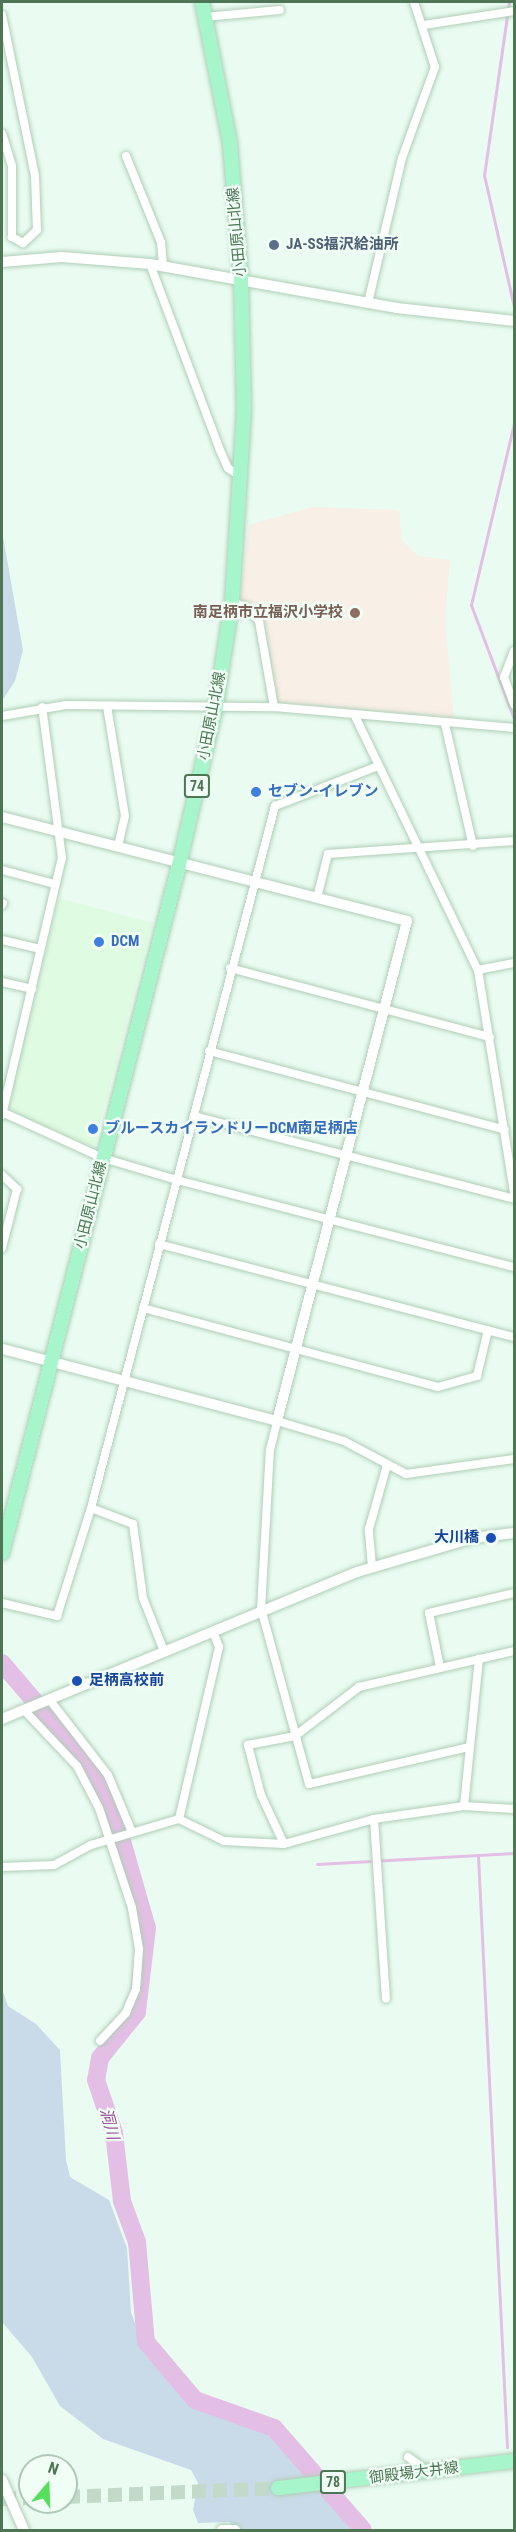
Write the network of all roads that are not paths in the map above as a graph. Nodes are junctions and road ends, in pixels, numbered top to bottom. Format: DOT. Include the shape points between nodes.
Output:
graph roads {
  1 [pos="202,2"];
  2 [pos="414,2"];
  3 [pos="280,10"];
  4 [pos="511,12"];
  5 [pos="2,15"];
  6 [pos="205,17"];
  7 [pos="423,25"];
  8 [pos="2,134"];
  9 [pos="126,156"];
  10 [pos="4,261"];
  11 [pos="150,264"];
  12 [pos="163,266"];
  13 [pos="241,278"];
  14 [pos="368,303"];
  15 [pos="514,321"];
  16 [pos="242,478"];
  17 [pos="232,602"];
  18 [pos="514,651"];
  19 [pos="514,704"];
  20 [pos="107,706"];
  21 [pos="216,706"];
  22 [pos="42,707"];
  23 [pos="274,707"];
  24 [pos="354,714"];
  25 [pos="2,716"];
  26 [pos="445,724"];
  27 [pos="514,728"];
  28 [pos="378,766"];
  29 [pos="2,817"];
  30 [pos="58,831"];
  31 [pos="514,841"];
  32 [pos="118,846"];
  33 [pos="472,846"];
  34 [pos="423,851"];
  35 [pos="179,865"];
  36 [pos="2,870"];
  37 [pos="253,883"];
  38 [pos="55,884"];
  39 [pos="317,898"];
  40 [pos="2,940"];
  41 [pos="40,949"];
  42 [pos="514,963"];
  43 [pos="230,969"];
  44 [pos="478,970"];
  45 [pos="2,982"];
  46 [pos="32,989"];
  47 [pos="383,1011"];
  48 [pos="490,1037"];
  49 [pos="209,1051"];
  50 [pos="362,1094"];
  51 [pos="2,1114"];
  52 [pos="194,1116"];
  53 [pos="505,1130"];
  54 [pos="345,1157"];
  55 [pos="103,1158"];
  56 [pos="2,1175"];
  57 [pos="177,1180"];
  58 [pos="514,1192"];
  59 [pos="514,1199"];
  60 [pos="5,1220"];
  61 [pos="331,1221"];
  62 [pos="159,1244"];
  63 [pos="2,1248"];
  64 [pos="514,1267"];
  65 [pos="315,1285"];
  66 [pos="143,1308"];
  67 [pos="488,1330"];
  68 [pos="514,1336"];
  69 [pos="2,1349"];
  70 [pos="294,1349"];
  71 [pos="51,1361"];
  72 [pos="124,1381"];
  73 [pos="277,1421"];
  74 [pos="514,1459"];
  75 [pos="387,1465"];
  76 [pos="91,1508"];
  77 [pos="514,1533"];
  78 [pos="2,1553"];
  79 [pos="372,1567"];
  80 [pos="514,1593"];
  81 [pos="2,1602"];
  82 [pos="261,1610"];
  83 [pos="213,1631"];
  84 [pos="164,1651"];
  85 [pos="514,1651"];
  86 [pos="478,1659"];
  87 [pos="440,1667"];
  88 [pos="49,1699"];
  89 [pos="24,1709"];
  90 [pos="2,1719"];
  91 [pos="295,1736"];
  92 [pos="469,1747"];
  93 [pos="464,1806"];
  94 [pos="514,1809"];
  95 [pos="179,1819"];
  96 [pos="374,1819"];
  97 [pos="131,1833"];
  98 [pos="111,1839"];
  99 [pos="284,1844"];
  100 [pos="2,1866"];
  101 [pos="386,1999"];
  102 [pos="100,2041"];
  103 [pos="408,2457"];
  104 [pos="514,2461"];
  105 [pos="428,2471"];
  106 [pos="2,2480"];
  107 [pos="278,2488"];
  108 [pos="24,2530"];
  109 [pos="222,2530"];
  110 [pos="235,2530"];
  1 -- 6 [label="main road, 小田原山北線 / 74"];
  2 -- 7 [label="street"];
  3 -- 6 [label="street"];
  4 -- 7 [label="street"];
  5 -- 8 [label="street" via="35,176 37,230 23,243 12,237 12,166"];
  6 -- 13 [label="main road, 小田原山北線 / 74" via="230,143"];
  7 -- 14 [label="street" via="435,67 402,158"];
  9 -- 12 [label="street" via="161,242"];
  10 -- 11 [label="street" via="36,257"];
  11 -- 12 [label="street"];
  11 -- 16 [label="street" via="219,448 228,468"];
  12 -- 13 [label="street"];
  13 -- 14 [label="street"];
  13 -- 16 [label="main road, 小田原山北線 / 74"];
  14 -- 15 [label="street"];
  16 -- 17 [label="main road, 小田原山北線 / 74"];
  17 -- 21 [label="main road, 小田原山北線 / 74"];
  17 -- 23 [label="street" via="246,607 259,621"];
  18 -- 19 [label="street" via="504,677"];
  20 -- 21 [label="street"];
  20 -- 22 [label="street"];
  20 -- 32 [label="street" via="125,816"];
  21 -- 23 [label="street"];
  21 -- 35 [label="main road, 小田原山北線 / 74"];
  22 -- 25 [label="street"];
  22 -- 30 [label="street"];
  23 -- 24 [label="street"];
  24 -- 26 [label="street"];
  24 -- 28 [label="street"];
  26 -- 27 [label="street"];
  26 -- 33 [label="street"];
  28 -- 34 [label="street"];
  28 -- 37 [label="street" via="275,806"];
  29 -- 30 [label="street"];
  30 -- 32 [label="street"];
  30 -- 38 [label="street" via="62,858"];
  31 -- 33 [label="street"];
  32 -- 35 [label="street"];
  33 -- 34 [label="street"];
  34 -- 39 [label="street" via="328,854"];
  34 -- 44 [label="street"];
  35 -- 37 [label="street"];
  35 -- 55 [label="main road, 小田原山北線 / 74"];
  36 -- 38 [label="street"];
  37 -- 39 [label="street"];
  37 -- 43 [label="street"];
  38 -- 41 [label="street"];
  39 -- 47 [label="street" via="407,921"];
  40 -- 41 [label="street"];
  41 -- 46 [label="street"];
  42 -- 44 [label="street"];
  43 -- 47 [label="street"];
  43 -- 49 [label="street"];
  44 -- 48 [label="street"];
  45 -- 46 [label="street"];
  46 -- 51 [label="street"];
  47 -- 48 [label="street"];
  47 -- 50 [label="street"];
  48 -- 53 [label="street"];
  49 -- 50 [label="street"];
  49 -- 52 [label="street"];
  50 -- 53 [label="street"];
  50 -- 54 [label="street"];
  51 -- 55 [label="street"];
  52 -- 54 [label="street"];
  52 -- 57 [label="street"];
  53 -- 58 [label="street"];
  54 -- 59 [label="street"];
  54 -- 61 [label="street"];
  55 -- 57 [label="street"];
  55 -- 71 [label="main road, 小田原山北線 / 74"];
  56 -- 60 [label="street" via="17,1189"];
  57 -- 61 [label="street"];
  57 -- 62 [label="street"];
  60 -- 63 [label="street"];
  61 -- 64 [label="street"];
  61 -- 65 [label="street"];
  62 -- 65 [label="street"];
  62 -- 66 [label="street"];
  65 -- 67 [label="street"];
  65 -- 70 [label="street"];
  66 -- 70 [label="street"];
  66 -- 72 [label="street"];
  67 -- 68 [label="street"];
  67 -- 70 [label="street" via="473,1380 438,1387"];
  69 -- 71 [label="street"];
  70 -- 73 [label="street"];
  71 -- 72 [label="street"];
  71 -- 78 [label="main road, 小田原山北線 / 74"];
  72 -- 73 [label="street"];
  72 -- 76 [label="street"];
  73 -- 75 [label="street" via="344,1441"];
  73 -- 82 [label="street" via="270,1450"];
  74 -- 75 [label="street" via="406,1474"];
  75 -- 79 [label="street" via="369,1529"];
  76 -- 81 [label="street" via="57,1616"];
  76 -- 84 [label="street" via="133,1524 143,1598"];
  77 -- 79 [label="street"];
  79 -- 82 [label="street"];
  80 -- 87 [label="street" via="429,1613"];
  82 -- 83 [label="street"];
  82 -- 91 [label="street"];
  83 -- 84 [label="street"];
  83 -- 95 [label="street" via="219,1647"];
  84 -- 88 [label="street"];
  85 -- 86 [label="street"];
  86 -- 87 [label="street"];
  86 -- 92 [label="street"];
  87 -- 91 [label="street" via="359,1687"];
  88 -- 89 [label="street"];
  88 -- 97 [label="street" via="108,1775"];
  89 -- 90 [label="street"];
  89 -- 98 [label="street" via="77,1767"];
  91 -- 92 [label="street" via="309,1784"];
  91 -- 99 [label="street" via="248,1744 261,1795"];
  92 -- 93 [label="street"];
  93 -- 94 [label="street"];
  93 -- 96 [label="street"];
  95 -- 97 [label="street"];
  95 -- 99 [label="street" via="224,1842"];
  96 -- 99 [label="street"];
  96 -- 101 [label="street"];
  97 -- 98 [label="street"];
  98 -- 100 [label="street" via="54,1865"];
  98 -- 102 [label="street" via="139,1949 133,2000"];
  103 -- 105 [label="street"];
  104 -- 105 [label="main road, 御殿場大井線 / 78"];
  105 -- 107 [label="main road, 御殿場大井線 / 78"];
  106 -- 108 [label="street"];
  109 -- 110 [label="street"];
}
